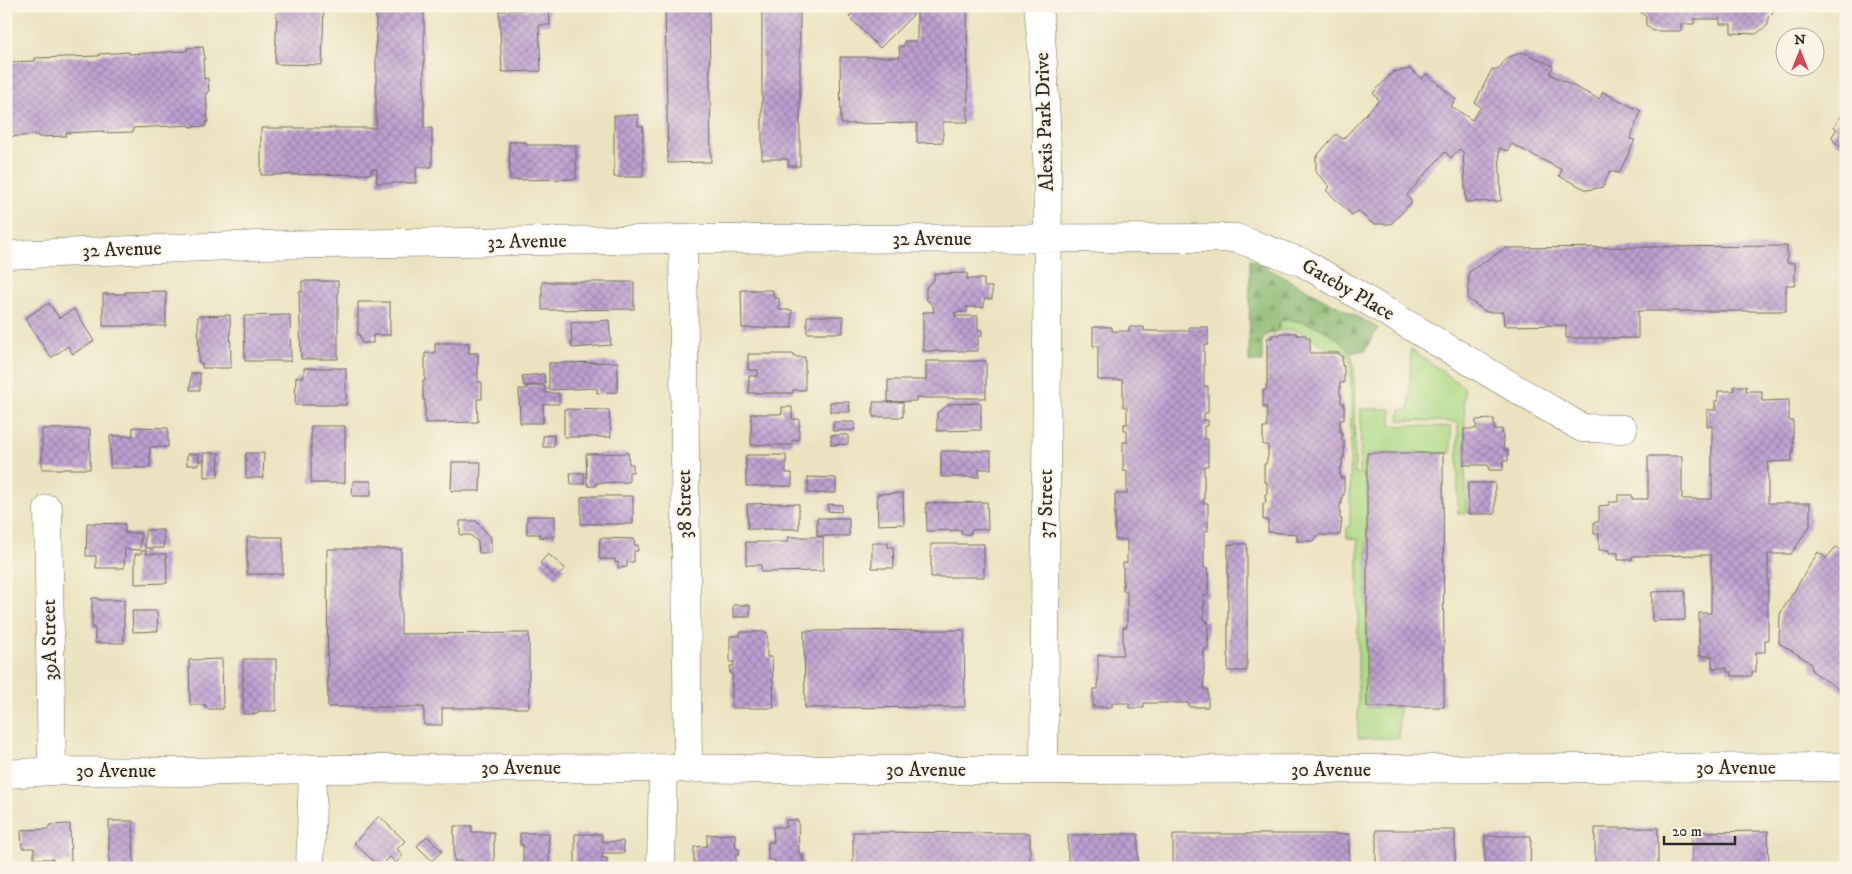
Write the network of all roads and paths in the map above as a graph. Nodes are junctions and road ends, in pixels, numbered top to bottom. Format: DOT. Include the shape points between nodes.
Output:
graph roads {
  1 [pos="1038,6"];
  2 [pos="683,239"];
  3 [pos="1048,239"];
  4 [pos="6,255"];
  5 [pos="1623,429"];
  6 [pos="48,509"];
  7 [pos="1846,767"];
  8 [pos="675,768"];
  9 [pos="313,769"];
  10 [pos="1044,770"];
  11 [pos="52,771"];
  12 [pos="6,774"];
  13 [pos="310,868"];
  14 [pos="660,868"];
  1 -- 3 [label="street, Alexis Park Drive" via="1046,114"];
  2 -- 3 [label="street, 32 Avenue"];
  2 -- 4 [label="street, 32 Avenue" via="258,246"];
  2 -- 8 [label="street, 38 Street"];
  3 -- 5 [label="street, Gateby Place" via="1236,238 1304,263 1582,428"];
  3 -- 10 [label="street, 37 Street"];
  6 -- 11 [label="street, 39A Street"];
  7 -- 10 [label="street, 30 Avenue"];
  8 -- 9 [label="street, 30 Avenue"];
  8 -- 10 [label="street, 30 Avenue"];
  8 -- 14 [label="street, 38 Street"];
  9 -- 11 [label="street, 30 Avenue"];
  9 -- 13 [label="street"];
  11 -- 12 [label="street, 30 Avenue"];
}
